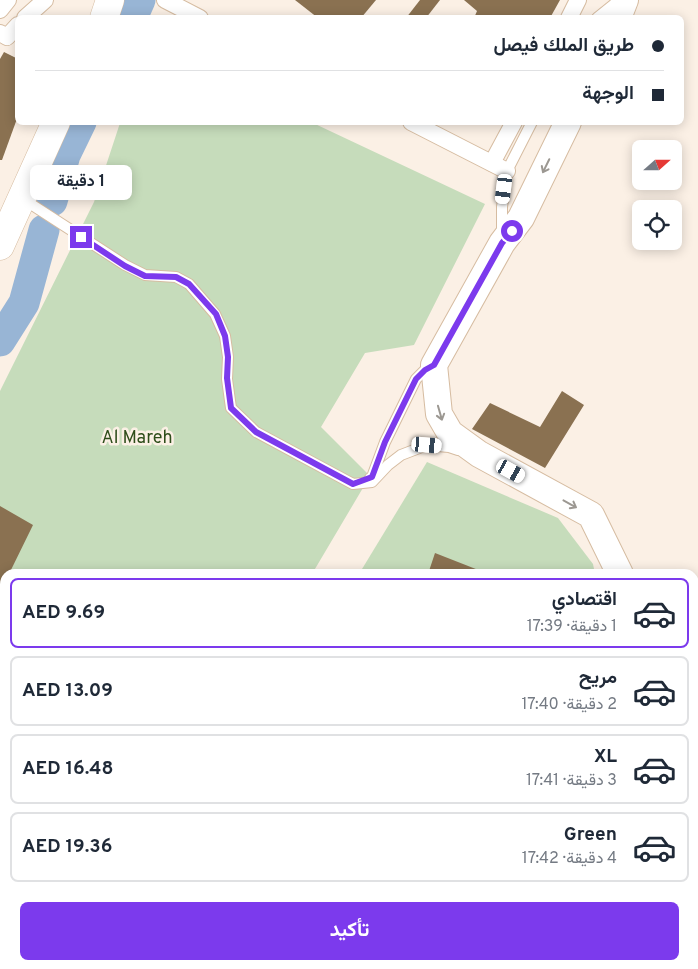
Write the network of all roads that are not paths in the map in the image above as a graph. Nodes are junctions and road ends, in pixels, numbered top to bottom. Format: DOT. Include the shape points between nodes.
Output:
graph roads {
  1 [pos="8,0"];
  2 [pos="45,0"];
  3 [pos="110,0"];
  4 [pos="578,0"];
  5 [pos="618,0"];
  6 [pos="625,0"];
  7 [pos="169,2"];
  8 [pos="0,10"];
  9 [pos="28,15"];
  10 [pos="105,15"];
  11 [pos="194,15"];
  12 [pos="570,15"];
  13 [pos="600,15"];
  14 [pos="619,15"];
  15 [pos="55,125"];
  16 [pos="417,125"];
  17 [pos="513,125"];
  18 [pos="530,125"];
  19 [pos="567,125"];
  20 [pos="500,167"];
  21 [pos="22,199"];
  22 [pos="502,243"];
  23 [pos="0,246"];
  24 [pos="434,365"];
  25 [pos="479,454"];
  26 [pos="353,484"];
  27 [pos="618,569"];
  1 -- 8 [label="street"];
  2 -- 9 [label="street"];
  3 -- 10 [label="main road"];
  4 -- 12 [label="street"];
  5 -- 13 [label="lane"];
  6 -- 14 [label="street"];
  7 -- 11 [label="street"];
  15 -- 21 [label="main road"];
  16 -- 20 [label="street"];
  17 -- 20 [label="street"];
  18 -- 20 [label="lane"];
  19 -- 22 [label="street, one-way" via="521,218"];
  20 -- 22 [label="lane"];
  21 -- 23 [label="main road"];
  21 -- 26 [label="lane" via="125,266 145,276 176,277 189,284 216,314 225,336 231,408 256,432"];
  22 -- 24 [label="street"];
  24 -- 25 [label="street, one-way" via="439,414 450,433"];
  24 -- 26 [label="lane" via="416,379 372,477"];
  25 -- 26 [label="lane" via="427,445 401,455 372,482"];
  25 -- 27 [label="street, one-way" via="591,516"];
}
